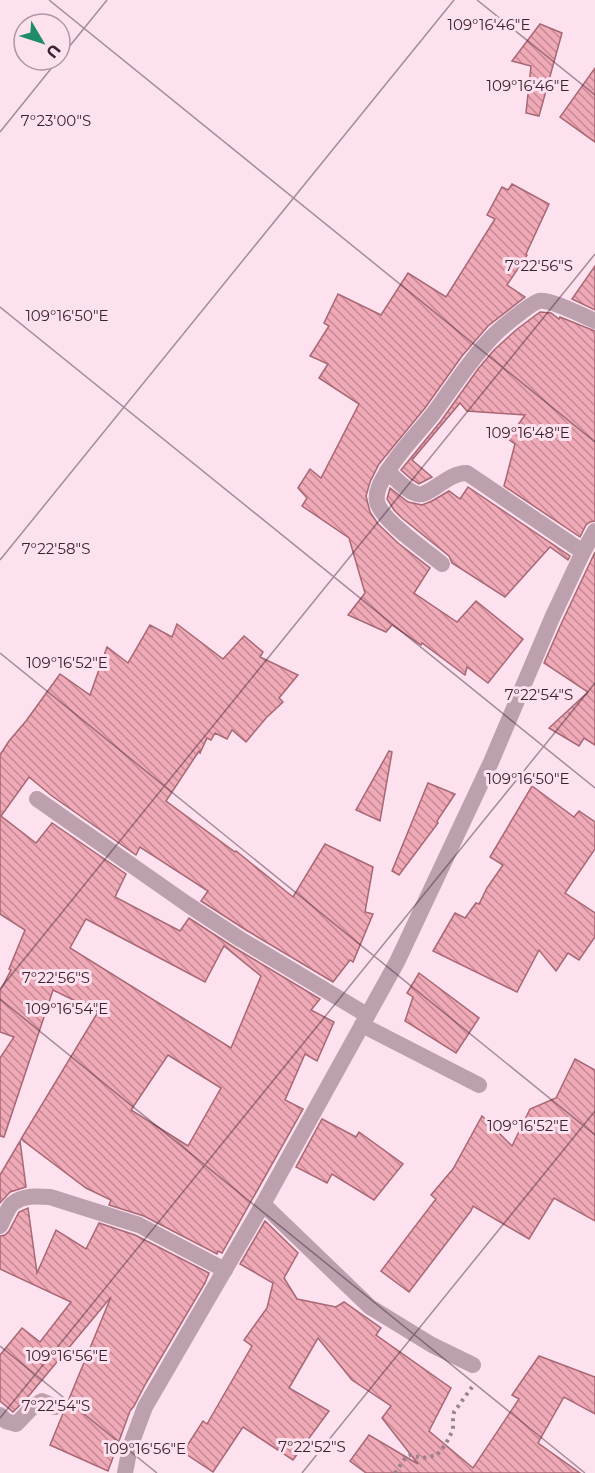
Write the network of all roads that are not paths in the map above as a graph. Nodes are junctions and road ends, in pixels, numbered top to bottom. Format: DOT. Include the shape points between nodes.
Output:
graph roads {
  1 [pos="595,321"];
  2 [pos="387,471"];
  3 [pos="595,531"];
  4 [pos="583,552"];
  5 [pos="442,564"];
  6 [pos="37,799"];
  7 [pos="365,1020"];
  8 [pos="479,1085"];
  9 [pos="263,1204"];
  10 [pos="0,1226"];
  11 [pos="225,1270"];
  12 [pos="473,1365"];
  13 [pos="55,1407"];
  14 [pos="0,1415"];
  15 [pos="125,1473"];
  1 -- 2 [label="street" via="547,302 538,301 529,307 495,334"];
  2 -- 4 [label="street" via="419,495 460,472 467,473"];
  2 -- 5 [label="street" via="378,489 381,513"];
  3 -- 4 [label="street"];
  4 -- 7 [label="street" via="491,762 397,962"];
  6 -- 7 [label="street" via="187,904"];
  7 -- 8 [label="street"];
  7 -- 9 [label="street"];
  9 -- 11 [label="street"];
  9 -- 12 [label="street" via="370,1307"];
  10 -- 11 [label="street" via="12,1205 21,1199 50,1197 139,1225"];
  11 -- 15 [label="street" via="146,1407 130,1447"];
  13 -- 14 [label="street" via="42,1401 34,1404 16,1424"];
}
